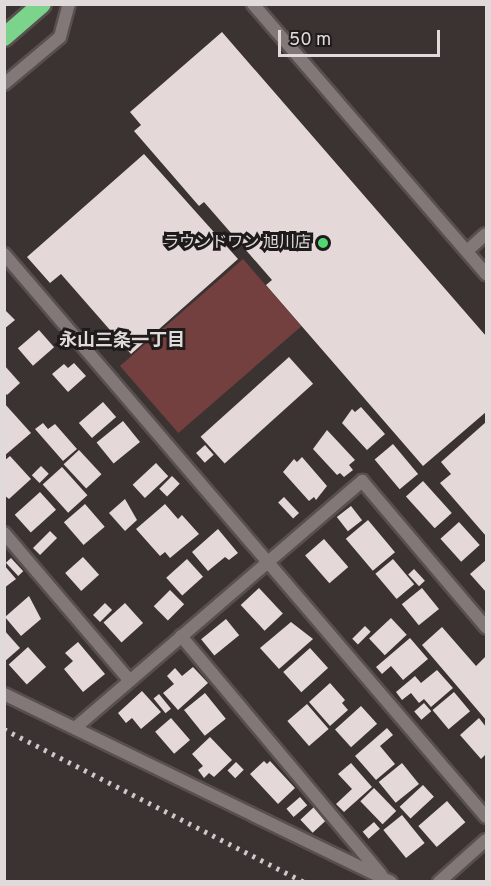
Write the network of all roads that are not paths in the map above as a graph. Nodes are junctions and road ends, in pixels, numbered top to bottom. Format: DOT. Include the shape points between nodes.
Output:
graph roads {
  1 [pos="42,4"];
  2 [pos="69,4"];
  3 [pos="253,4"];
  4 [pos="4,37"];
  5 [pos="4,84"];
  6 [pos="486,234"];
  7 [pos="467,251"];
  8 [pos="4,254"];
  9 [pos="486,273"];
  10 [pos="4,532"];
  11 [pos="266,561"];
  12 [pos="486,627"];
  13 [pos="181,636"];
  14 [pos="129,680"];
  15 [pos="4,694"];
  16 [pos="75,728"];
  17 [pos="486,817"];
  18 [pos="486,840"];
  19 [pos="388,880"];
  20 [pos="439,882"];
  1 -- 4 [label="highway"];
  2 -- 5 [label="street" via="60,37"];
  3 -- 7 [label="street"];
  6 -- 7 [label="street"];
  7 -- 9 [label="street"];
  8 -- 11 [label="street"];
  10 -- 14 [label="street"];
  11 -- 12 [label="street" via="362,481"];
  11 -- 13 [label="street"];
  11 -- 17 [label="street"];
  13 -- 14 [label="street"];
  13 -- 19 [label="street"];
  14 -- 16 [label="street"];
  15 -- 16 [label="street"];
  16 -- 19 [label="street"];
  18 -- 20 [label="street"];
}
